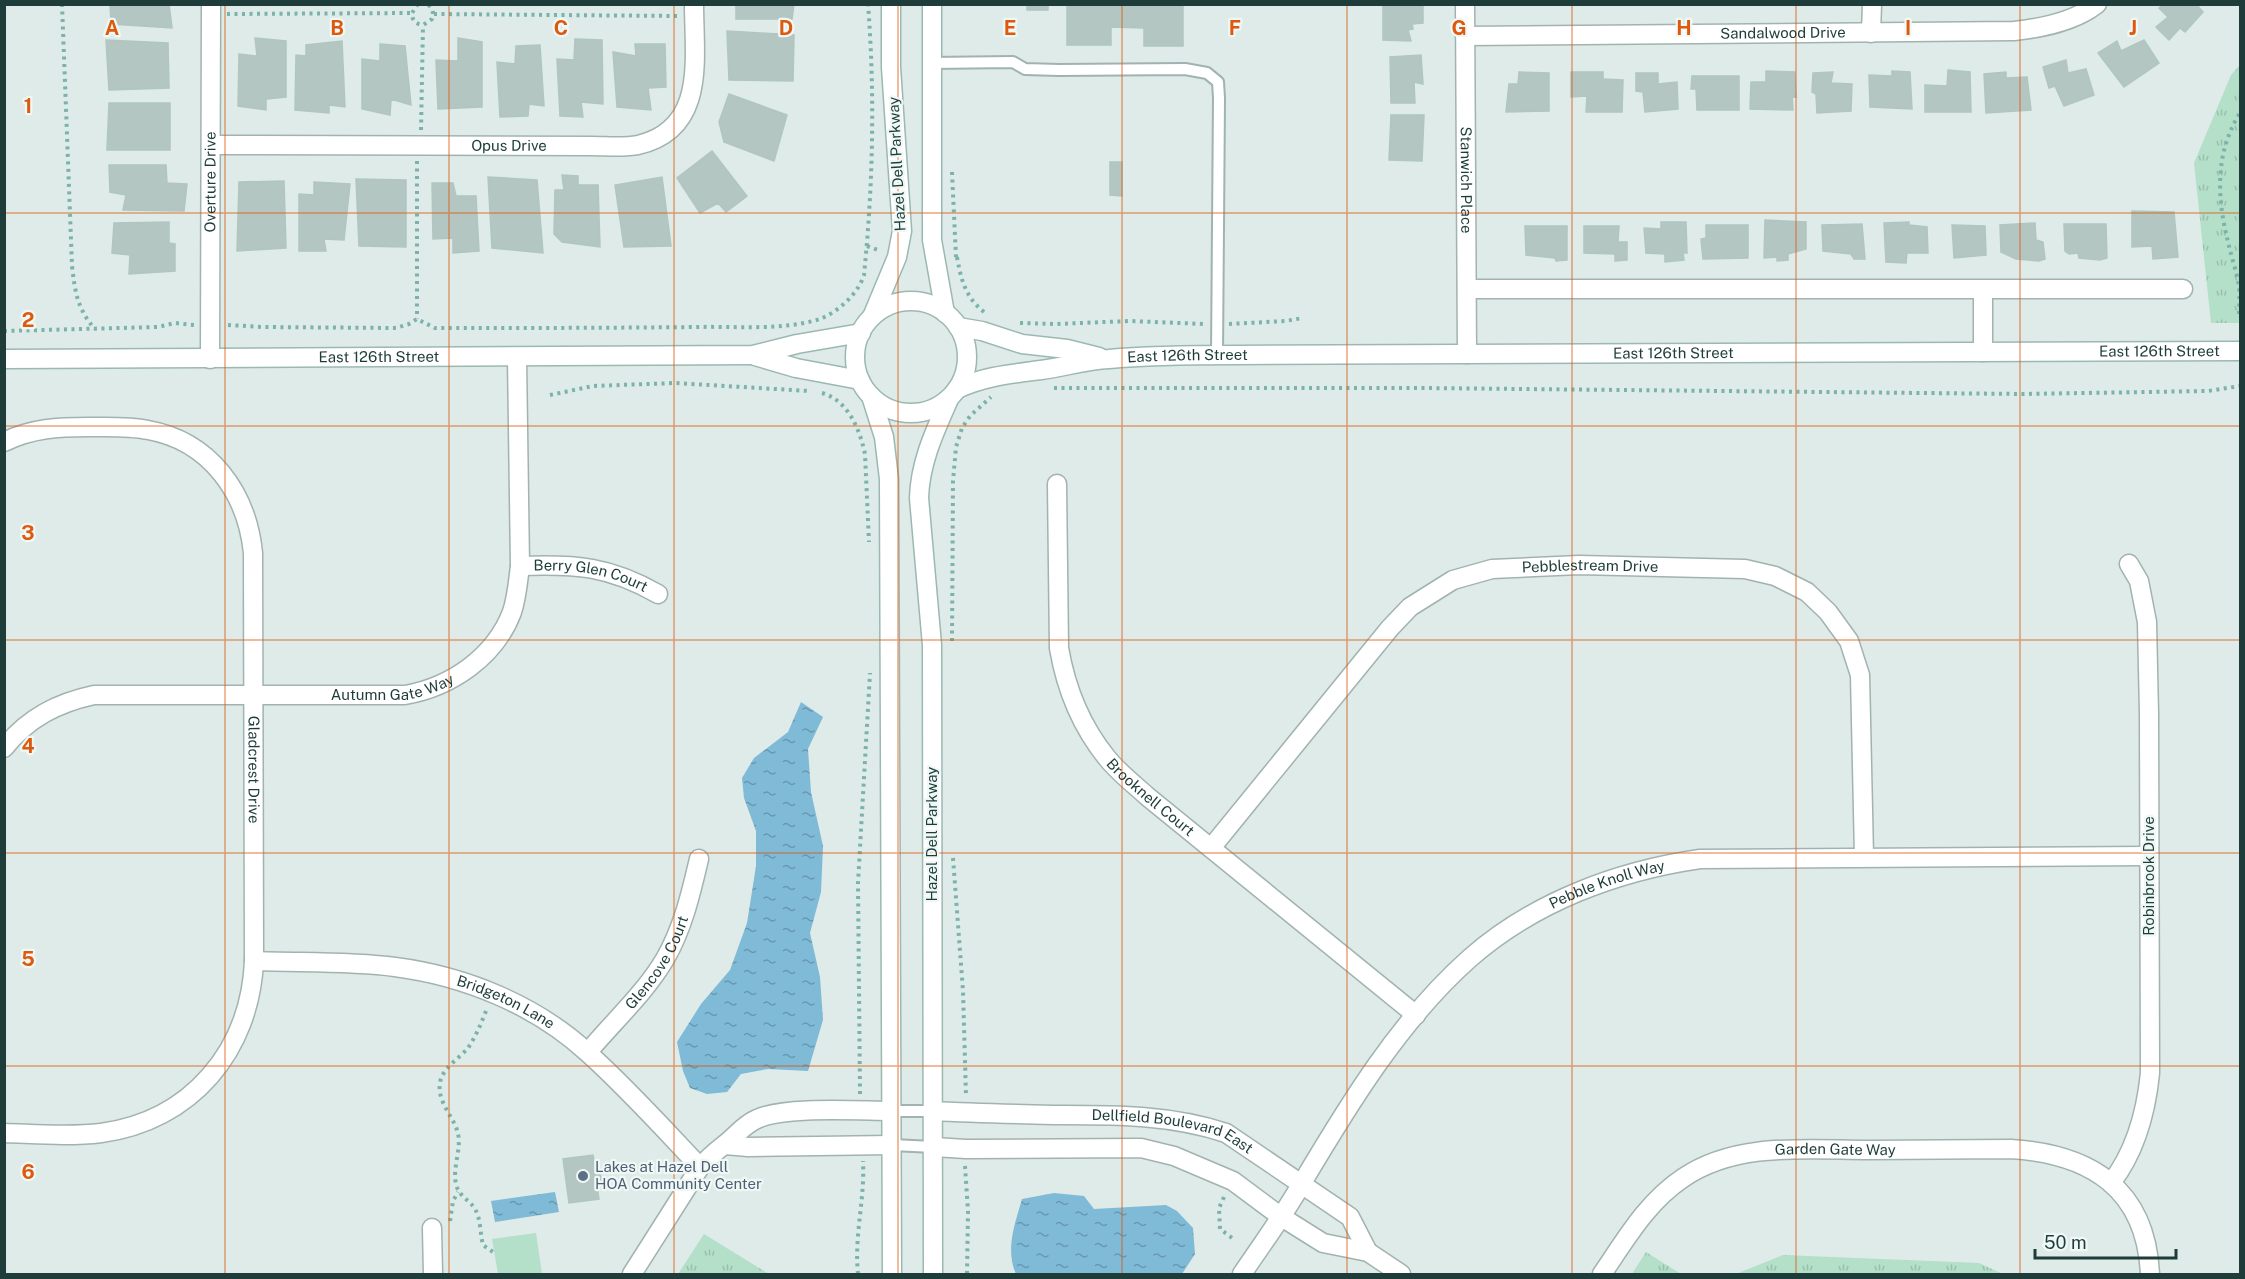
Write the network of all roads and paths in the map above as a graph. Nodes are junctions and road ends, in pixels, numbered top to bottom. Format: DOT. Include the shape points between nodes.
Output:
graph roads {
  1 [pos="62,4"];
  2 [pos="418,4"];
  3 [pos="426,4"];
  4 [pos="868,4"];
  5 [pos="891,4"];
  6 [pos="932,4"];
  7 [pos="1465,4"];
  8 [pos="1872,4"];
  9 [pos="2097,4"];
  10 [pos="211,9"];
  11 [pos="694,11"];
  12 [pos="412,13"];
  13 [pos="434,14"];
  14 [pos="423,25"];
  15 [pos="1872,33"];
  16 [pos="1465,36"];
  17 [pos="931,63"];
  18 [pos="2241,113"];
  19 [pos="212,145"];
  20 [pos="419,145"];
  21 [pos="867,246"];
  22 [pos="885,252"];
  23 [pos="957,257"];
  24 [pos="1467,289"];
  25 [pos="2182,289"];
  26 [pos="1983,290"];
  27 [pos="945,313"];
  28 [pos="2239,314"];
  29 [pos="990,316"];
  30 [pos="872,317"];
  31 [pos="1303,318"];
  32 [pos="417,319"];
  33 [pos="1013,322"];
  34 [pos="1216,324"];
  35 [pos="210,325"];
  36 [pos="958,327"];
  37 [pos="94,329"];
  38 [pos="4,331"];
  39 [pos="861,333"];
  40 [pos="2241,351"];
  41 [pos="1983,352"];
  42 [pos="1467,354"];
  43 [pos="753,355"];
  44 [pos="1217,355"];
  45 [pos="517,358"];
  46 [pos="4,359"];
  47 [pos="210,359"];
  48 [pos="1106,359"];
  49 [pos="860,380"];
  50 [pos="2241,386"];
  51 [pos="1043,388"];
  52 [pos="953,394"];
  53 [pos="550,395"];
  54 [pos="994,395"];
  55 [pos="871,396"];
  56 [pos="4,442"];
  57 [pos="1057,484"];
  58 [pos="869,552"];
  59 [pos="2129,564"];
  60 [pos="520,566"];
  61 [pos="658,594"];
  62 [pos="952,651"];
  63 [pos="870,668"];
  64 [pos="253,694"];
  65 [pos="4,748"];
  66 [pos="1211,848"];
  67 [pos="953,853"];
  68 [pos="1863,856"];
  69 [pos="2149,856"];
  70 [pos="699,859"];
  71 [pos="254,961"];
  72 [pos="486,1011"];
  73 [pos="1416,1015"];
  74 [pos="588,1052"];
  75 [pos="860,1093"];
  76 [pos="966,1094"];
  77 [pos="892,1111"];
  78 [pos="933,1111"];
  79 [pos="4,1133"];
  80 [pos="725,1145"];
  81 [pos="892,1145"];
  82 [pos="934,1147"];
  83 [pos="700,1167"];
  84 [pos="965,1168"];
  85 [pos="864,1172"];
  86 [pos="2111,1182"];
  87 [pos="1302,1184"];
  88 [pos="459,1192"];
  89 [pos="1225,1196"];
  90 [pos="1280,1216"];
  91 [pos="450,1221"];
  92 [pos="432,1228"];
  93 [pos="1235,1240"];
  94 [pos="493,1252"];
  95 [pos="1368,1252"];
  96 [pos="433,1275"];
  97 [pos="632,1275"];
  98 [pos="858,1275"];
  99 [pos="892,1275"];
  100 [pos="933,1275"];
  101 [pos="967,1275"];
  102 [pos="1242,1275"];
  103 [pos="1401,1275"];
  104 [pos="1602,1275"];
  105 [pos="2150,1275"];
  1 -- 37 [label="path" via="75,297"];
  2 -- 12 [label="path"];
  3 -- 13 [label="path"];
  4 -- 21 [label="path"];
  5 -- 30 [label="street, Hazel Dell Parkway" via="891,67 902,231 897,257"];
  6 -- 17 [label="street, Hazel Dell Parkway"];
  7 -- 16 [label="street, Stanwich Place"];
  8 -- 15 [label="street"];
  9 -- 15 [label="street, Sandalwood Drive" via="2086,13 2040,28"];
  10 -- 12 [label="path"];
  10 -- 19 [label="street, Overture Drive"];
  11 -- 13 [label="path"];
  11 -- 20 [label="street, Opus Drive" via="690,103 676,125 656,140 624,146"];
  12 -- 14 [label="path" via="414,22"];
  13 -- 14 [label="path"];
  14 -- 20 [label="path"];
  15 -- 16 [label="street, Sandalwood Drive"];
  16 -- 24 [label="street, Stanwich Place"];
  17 -- 27 [label="street, Hazel Dell Parkway" via="933,251"];
  17 -- 34 [label="lane" via="1013,62 1025,69 1059,70 1185,69 1207,73 1218,82"];
  18 -- 28 [label="path" via="2223,150 2220,173 2222,214 2239,287"];
  19 -- 20 [label="street, Opus Drive"];
  19 -- 35 [label="street, Overture Drive"];
  20 -- 32 [label="path"];
  21 -- 22 [label="path"];
  21 -- 32 [label="path" via="864,275 858,288 834,312 810,321 771,326 435,328"];
  23 -- 29 [label="path" via="970,299"];
  24 -- 26 [label="street"];
  24 -- 42 [label="street, Stanwich Place"];
  25 -- 26 [label="street"];
  26 -- 41 [label="street"];
  27 -- 30 [label="street" via="928,304 908,302 889,306"];
  27 -- 36 [label="street"];
  30 -- 39 [label="street"];
  31 -- 34 [label="path"];
  32 -- 35 [label="path" via="396,328"];
  33 -- 34 [label="path"];
  34 -- 44 [label="lane"];
  35 -- 37 [label="path" via="175,323"];
  35 -- 47 [label="street, Overture Drive"];
  36 -- 48 [label="street, East 126th Street" via="1022,344"];
  36 -- 52 [label="street" via="967,363"];
  37 -- 38 [label="path"];
  39 -- 43 [label="street, East 126th Street"];
  39 -- 49 [label="street" via="855,362"];
  40 -- 41 [label="street, East 126th Street"];
  41 -- 42 [label="street, East 126th Street"];
  42 -- 44 [label="street, East 126th Street"];
  43 -- 45 [label="street, East 126th Street"];
  43 -- 49 [label="street, East 126th Street"];
  44 -- 48 [label="street, East 126th Street"];
  45 -- 47 [label="street, East 126th Street"];
  45 -- 60 [label="street, Autumn Gate Way"];
  46 -- 47 [label="street, East 126th Street"];
  48 -- 52 [label="street, East 126th Street" via="987,377"];
  49 -- 55 [label="street"];
  50 -- 51 [label="path" via="2208,391 2022,394"];
  52 -- 55 [label="street" via="930,410 909,413 889,408"];
  52 -- 78 [label="street, Hazel Dell Parkway" via="925,454 919,486 932,645"];
  53 -- 58 [label="path" via="593,386 675,383 827,394 851,416 862,439"];
  54 -- 62 [label="path" via="970,416 956,447"];
  55 -- 77 [label="street" via="886,449 889,479"];
  56 -- 64 [label="street, Gladcrest Drive" via="58,427 123,426 174,437 219,469 239,499 251,537"];
  57 -- 66 [label="street, Brooknell Court" via="1059,648 1074,705 1108,760"];
  59 -- 69 [label="street, Robinbrook Drive" via="2139,581 2147,622"];
  60 -- 61 [label="street, Berry Glen Court" via="578,565 604,570 633,579"];
  60 -- 64 [label="street, Autumn Gate Way" via="518,591 503,631 472,666 436,687 405,695"];
  63 -- 75 [label="path" via="858,883"];
  64 -- 65 [label="street, Autumn Gate Way" via="94,695 36,716"];
  64 -- 71 [label="street, Gladcrest Drive"];
  66 -- 68 [label="street, Pebblestream Drive" via="1410,607 1453,580 1473,573 1579,565 1745,569 1775,576 1807,592 1828,612 1849,641 1860,675"];
  66 -- 73 [label="street, Brooknell Court"];
  67 -- 76 [label="path"];
  68 -- 69 [label="street, Pebble Knoll Way"];
  68 -- 73 [label="street, Pebble Knoll Way" via="1700,859 1610,880 1539,910 1506,931 1471,957"];
  69 -- 86 [label="street, Robinbrook Drive" via="2148,1093 2135,1143"];
  70 -- 74 [label="street, Glencove Court" via="680,929 665,960"];
  71 -- 74 [label="street, Bridgeton Lane" via="395,967 472,984 540,1017"];
  71 -- 79 [label="street, Gladcrest Drive" via="252,986 237,1036 212,1074 169,1110 138,1124 101,1132"];
  72 -- 88 [label="path" via="472,1041 446,1070 440,1083 441,1096 458,1132 454,1173"];
  73 -- 87 [label="street, Pebble Knoll Way" via="1382,1058"];
  74 -- 83 [label="street, Bridgeton Lane"];
  77 -- 78 [label="lane"];
  77 -- 80 [label="street" via="772,1114 744,1126"];
  77 -- 81 [label="street"];
  78 -- 82 [label="street, Hazel Dell Parkway"];
  78 -- 87 [label="street, Dellfield Boulevard East" via="1131,1115 1202,1125 1226,1133"];
  80 -- 81 [label="street"];
  80 -- 83 [label="street"];
  81 -- 82 [label="lane"];
  81 -- 99 [label="street"];
  82 -- 90 [label="street, Dellfield Boulevard East" via="1141,1148 1174,1156 1233,1181"];
  82 -- 100 [label="street, Hazel Dell Parkway"];
  83 -- 97 [label="street"];
  84 -- 101 [label="path"];
  85 -- 98 [label="path" via="856,1241"];
  86 -- 104 [label="street, Garden Gate Way" via="2072,1160 2038,1151 1791,1150 1740,1154 1700,1168 1654,1201"];
  86 -- 105 [label="street" via="2129,1202 2140,1223 2149,1251"];
  87 -- 90 [label="street, Pebble Knoll Way"];
  87 -- 95 [label="street, Dellfield Boulevard East" via="1350,1217"];
  88 -- 91 [label="path" via="453,1201"];
  88 -- 94 [label="path" via="475,1210 483,1245"];
  89 -- 93 [label="path" via="1219,1208 1220,1229"];
  90 -- 95 [label="street, Dellfield Boulevard East" via="1323,1242"];
  90 -- 102 [label="street, Pebble Knoll Way"];
  92 -- 96 [label="street"];
  95 -- 103 [label="street, Dellfield Boulevard East"];
}
